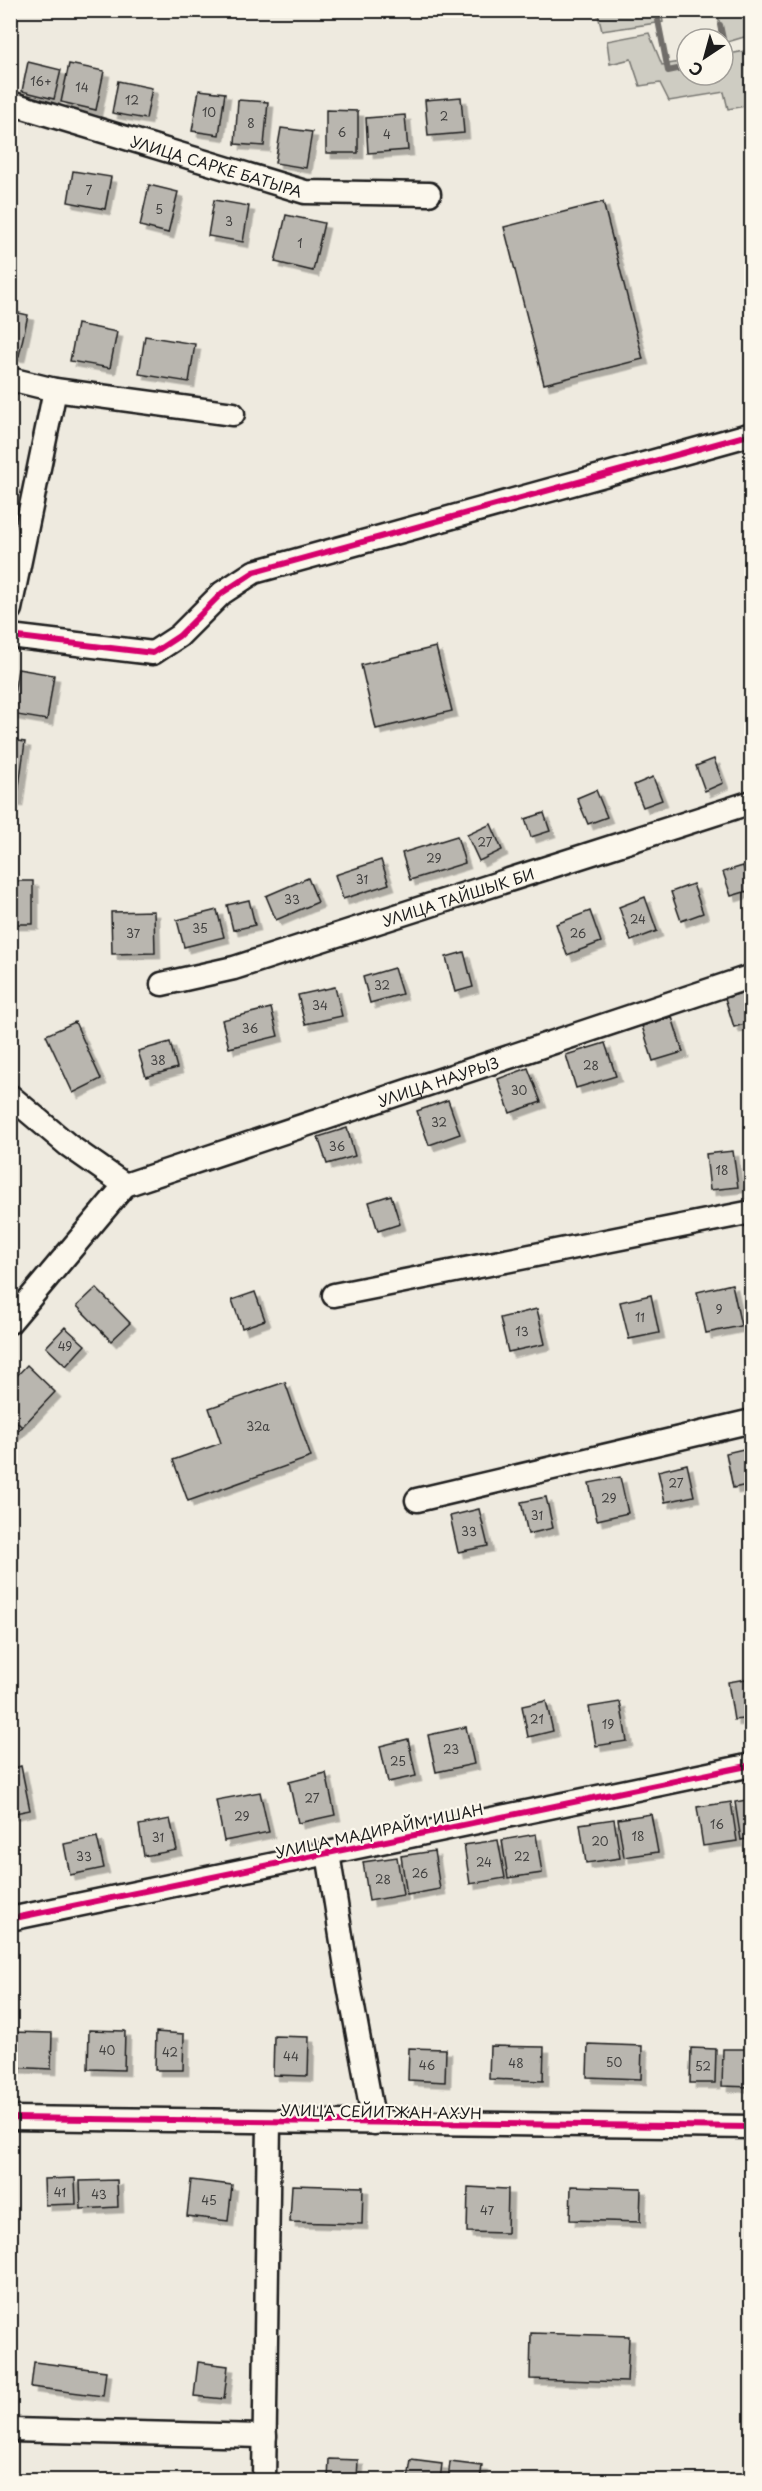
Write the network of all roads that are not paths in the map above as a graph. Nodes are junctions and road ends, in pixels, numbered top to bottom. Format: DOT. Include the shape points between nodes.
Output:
graph roads {
  1 [pos="10,103"];
  2 [pos="429,194"];
  3 [pos="10,379"];
  4 [pos="56,390"];
  5 [pos="233,414"];
  6 [pos="752,434"];
  7 [pos="10,609"];
  8 [pos="10,636"];
  9 [pos="752,802"];
  10 [pos="752,976"];
  11 [pos="162,984"];
  12 [pos="10,1096"];
  13 [pos="125,1185"];
  14 [pos="752,1212"];
  15 [pos="334,1295"];
  16 [pos="10,1322"];
  17 [pos="752,1421"];
  18 [pos="417,1500"];
  19 [pos="752,1765"];
  20 [pos="328,1853"];
  21 [pos="10,1919"];
  22 [pos="10,2118"];
  23 [pos="269,2122"];
  24 [pos="374,2123"];
  25 [pos="752,2127"];
  26 [pos="10,2430"];
  27 [pos="265,2436"];
  28 [pos="264,2481"];
  1 -- 2 [label="street, УЛИЦА САРКЕ БАТЫРА" via="305,192"];
  3 -- 4 [label="street"];
  4 -- 5 [label="street"];
  4 -- 7 [label="street"];
  6 -- 8 [label="street" via="254,572 222,593 179,636 153,653"];
  9 -- 11 [label="street, УЛИЦА ТАЙШЫК БИ" via="234,968"];
  10 -- 13 [label="street, УЛИЦА НАУРЫЗ"];
  12 -- 13 [label="street" via="68,1145"];
  13 -- 16 [label="street"];
  14 -- 15 [label="street"];
  17 -- 18 [label="street"];
  19 -- 20 [label="street, УЛИЦА МАДИРАЙМ ИШАН"];
  20 -- 21 [label="street, УЛИЦА МАДИРАЙМ ИШАН"];
  20 -- 24 [label="street"];
  22 -- 23 [label="street, УЛИЦА СЕЙИТЖАН АХУН"];
  23 -- 24 [label="street, УЛИЦА СЕЙИТЖАН АХУН"];
  23 -- 27 [label="street"];
  24 -- 25 [label="street, УЛИЦА СЕЙИТЖАН АХУН"];
  26 -- 27 [label="street"];
  27 -- 28 [label="street"];
}
